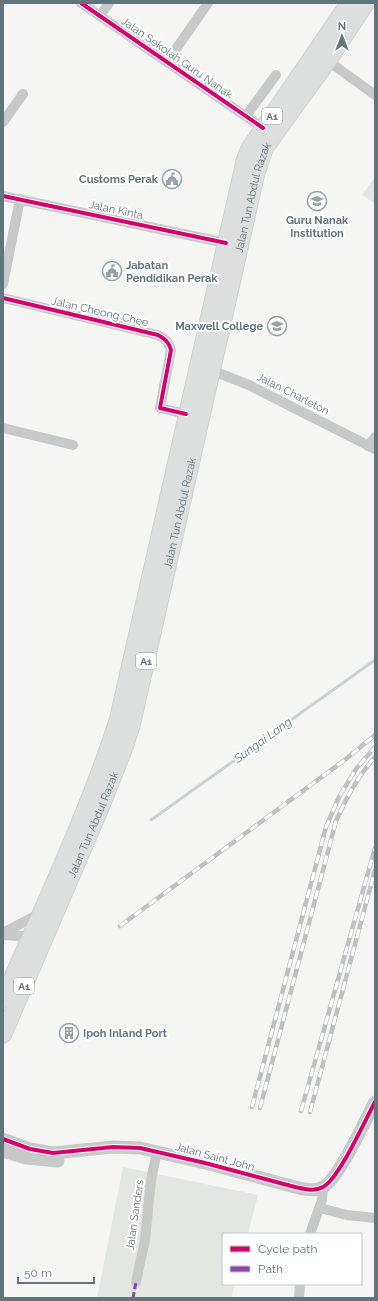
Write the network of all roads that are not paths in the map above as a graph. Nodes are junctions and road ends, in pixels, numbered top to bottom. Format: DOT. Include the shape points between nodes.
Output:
graph roads {
  1 [pos="81,3"];
  2 [pos="109,3"];
  3 [pos="208,3"];
  4 [pos="350,3"];
  5 [pos="366,3"];
  6 [pos="100,16"];
  7 [pos="328,61"];
  8 [pos="167,62"];
  9 [pos="276,75"];
  10 [pos="23,94"];
  11 [pos="375,95"];
  12 [pos="246,116"];
  13 [pos="3,122"];
  14 [pos="263,128"];
  15 [pos="254,182"];
  16 [pos="3,196"];
  17 [pos="20,199"];
  18 [pos="226,243"];
  19 [pos="232,281"];
  20 [pos="3,284"];
  21 [pos="3,298"];
  22 [pos="204,370"];
  23 [pos="186,414"];
  24 [pos="3,428"];
  25 [pos="375,437"];
  26 [pos="73,445"];
  27 [pos="372,448"];
  28 [pos="40,914"];
  29 [pos="3,934"];
  30 [pos="37,937"];
  31 [pos="3,999"];
  32 [pos="3,1035"];
  33 [pos="375,1102"];
  34 [pos="375,1115"];
  35 [pos="3,1139"];
  36 [pos="3,1152"];
  37 [pos="156,1155"];
  38 [pos="323,1190"];
  39 [pos="320,1208"];
  40 [pos="375,1218"];
  41 [pos="310,1233"];
  42 [pos="136,1282"];
  43 [pos="300,1285"];
  44 [pos="298,1298"];
  1 -- 6 [label="street, Jalan Sekolah Guru Nanak"];
  2 -- 6 [label="street"];
  3 -- 8 [label="street"];
  4 -- 14 [label="main road, Jalan Tun Abdul Razak / A1"];
  5 -- 7 [label="main road, Jalan Tun Abdul Razak / A1"];
  6 -- 8 [label="street, Jalan Sekolah Guru Nanak"];
  7 -- 11 [label="street"];
  7 -- 15 [label="main road, Jalan Tun Abdul Razak / A1" via="265,148"];
  8 -- 12 [label="street, Jalan Sekolah Guru Nanak"];
  9 -- 12 [label="street"];
  10 -- 13 [label="street"];
  12 -- 14 [label="street, Jalan Sekolah Guru Nanak"];
  14 -- 18 [label="main road, Jalan Tun Abdul Razak / A1" via="245,159"];
  15 -- 18 [label="main road" via="248,195 239,232 230,243"];
  15 -- 19 [label="main road, Jalan Tun Abdul Razak / A1"];
  16 -- 17 [label="street, Jalan Kinta"];
  17 -- 18 [label="street, Jalan Kinta"];
  17 -- 20 [label="street"];
  18 -- 19 [label="main road" via="231,252"];
  18 -- 22 [label="main road, Jalan Tun Abdul Razak / A1"];
  19 -- 22 [label="main road, Jalan Tun Abdul Razak / A1"];
  21 -- 23 [label="street, Jalan Cheong Chee" via="165,338 171,350 160,408"];
  22 -- 23 [label="main road, Jalan Tun Abdul Razak / A1"];
  22 -- 27 [label="street, Jalan Charleton" via="249,385"];
  22 -- 30 [label="main road, Jalan Tun Abdul Razak / A1" via="132,724 101,807"];
  23 -- 28 [label="main road, Jalan Tun Abdul Razak / A1" via="118,719 79,823"];
  24 -- 26 [label="street"];
  25 -- 27 [label="street"];
  28 -- 29 [label="street"];
  28 -- 30 [label="main road, Jalan Tun Abdul Razak / A1"];
  29 -- 30 [label="street"];
  30 -- 31 [label="main road, Jalan Tun Abdul Razak / A1"];
  30 -- 32 [label="main road, Jalan Tun Abdul Razak / A1"];
  33 -- 38 [label="street" via="344,1161"];
  34 -- 38 [label="street" via="342,1173 329,1189"];
  35 -- 37 [label="street, Jalan Saint John" via="30,1149 53,1153 113,1147 140,1148"];
  36 -- 37 [label="street, Jalan Saint John" via="52,1161 124,1154"];
  37 -- 38 [label="street, Jalan Saint John" via="210,1164 295,1187"];
  37 -- 42 [label="street, Jalan Sanders" via="145,1240"];
  38 -- 39 [label="street"];
  39 -- 40 [label="street" via="347,1215"];
  39 -- 41 [label="street"];
  43 -- 44 [label="street"];
}
